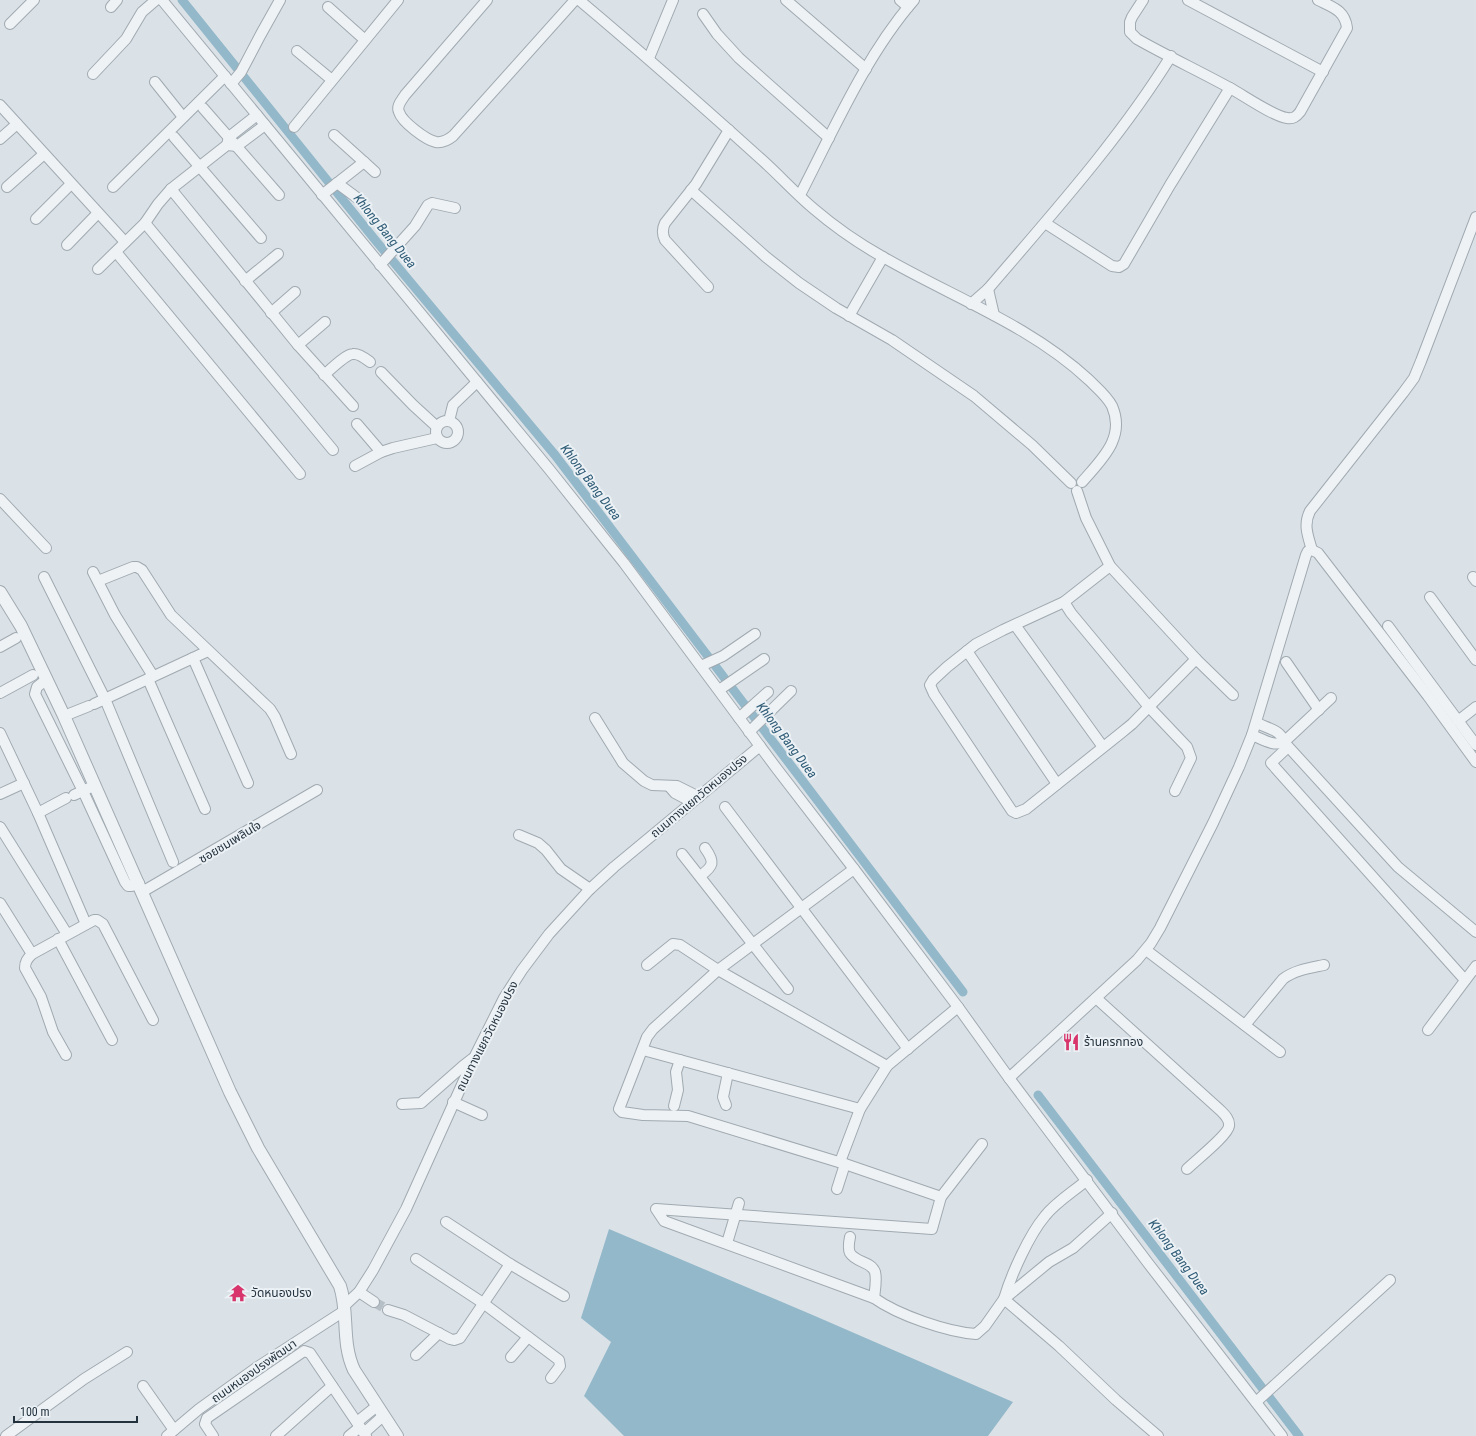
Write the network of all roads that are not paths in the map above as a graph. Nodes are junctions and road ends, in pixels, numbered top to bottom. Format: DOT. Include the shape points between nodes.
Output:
graph roads {
  1 [pos="34,0"];
  2 [pos="156,0"];
  3 [pos="162,0"];
  4 [pos="280,0"];
  5 [pos="398,0"];
  6 [pos="487,0"];
  7 [pos="575,0"];
  8 [pos="579,0"];
  9 [pos="673,0"];
  10 [pos="786,0"];
  11 [pos="900,0"];
  12 [pos="1143,0"];
  13 [pos="1188,0"];
  14 [pos="1318,0"];
  15 [pos="911,3"];
  16 [pos="328,7"];
  17 [pos="704,14"];
  18 [pos="10,24"];
  19 [pos="365,40"];
  20 [pos="297,52"];
  21 [pos="1171,56"];
  22 [pos="649,58"];
  23 [pos="866,69"];
  24 [pos="1323,72"];
  25 [pos="93,74"];
  26 [pos="233,78"];
  27 [pos="332,80"];
  28 [pos="155,82"];
  29 [pos="1230,88"];
  30 [pos="0,105"];
  31 [pos="203,108"];
  32 [pos="257,115"];
  33 [pos="183,117"];
  34 [pos="17,124"];
  35 [pos="265,125"];
  36 [pos="294,127"];
  37 [pos="729,130"];
  38 [pos="334,135"];
  39 [pos="174,137"];
  40 [pos="829,138"];
  41 [pos="0,139"];
  42 [pos="231,143"];
  43 [pos="44,154"];
  44 [pos="364,162"];
  45 [pos="200,166"];
  46 [pos="375,172"];
  47 [pos="71,184"];
  48 [pos="7,187"];
  49 [pos="113,187"];
  50 [pos="171,189"];
  51 [pos="330,189"];
  52 [pos="691,190"];
  53 [pos="279,195"];
  54 [pos="800,195"];
  55 [pos="360,200"];
  56 [pos="455,208"];
  57 [pos="98,213"];
  58 [pos="1476,217"];
  59 [pos="36,219"];
  60 [pos="144,223"];
  61 [pos="1045,223"];
  62 [pos="261,238"];
  63 [pos="125,242"];
  64 [pos="68,245"];
  65 [pos="116,252"];
  66 [pos="278,254"];
  67 [pos="883,257"];
  68 [pos="385,259"];
  69 [pos="98,269"];
  70 [pos="245,281"];
  71 [pos="708,287"];
  72 [pos="988,289"];
  73 [pos="295,292"];
  74 [pos="971,304"];
  75 [pos="271,313"];
  76 [pos="994,315"];
  77 [pos="850,316"];
  78 [pos="325,322"];
  79 [pos="298,345"];
  80 [pos="370,362"];
  81 [pos="381,372"];
  82 [pos="324,375"];
  83 [pos="477,382"];
  84 [pos="353,406"];
  85 [pos="449,421"];
  86 [pos="357,424"];
  87 [pos="437,427"];
  88 [pos="437,438"];
  89 [pos="333,450"];
  90 [pos="381,452"];
  91 [pos="355,466"];
  92 [pos="300,474"];
  93 [pos="1071,482"];
  94 [pos="1082,482"];
  95 [pos="1077,492"];
  96 [pos="0,499"];
  97 [pos="46,548"];
  98 [pos="1312,550"];
  99 [pos="1110,566"];
  100 [pos="44,577"];
  101 [pos="0,592"];
  102 [pos="1430,597"];
  103 [pos="1064,602"];
  104 [pos="1015,625"];
  105 [pos="1388,626"];
  106 [pos="755,634"];
  107 [pos="16,638"];
  108 [pos="0,647"];
  109 [pos="208,651"];
  110 [pos="967,651"];
  111 [pos="193,658"];
  112 [pos="764,659"];
  113 [pos="1196,659"];
  114 [pos="1476,660"];
  115 [pos="1286,662"];
  116 [pos="706,663"];
  117 [pos="33,675"];
  118 [pos="150,677"];
  119 [pos="47,679"];
  120 [pos="724,686"];
  121 [pos="792,691"];
  122 [pos="768,692"];
  123 [pos="0,693"];
  124 [pos="1233,695"];
  125 [pos="1331,698"];
  126 [pos="105,699"];
  127 [pos="1148,707"];
  128 [pos="1476,707"];
  129 [pos="1318,710"];
  130 [pos="744,714"];
  131 [pos="68,715"];
  132 [pos="595,718"];
  133 [pos="1458,720"];
  134 [pos="1257,723"];
  135 [pos="754,727"];
  136 [pos="0,733"];
  137 [pos="1252,734"];
  138 [pos="1286,745"];
  139 [pos="1476,745"];
  140 [pos="760,746"];
  141 [pos="1103,747"];
  142 [pos="291,754"];
  143 [pos="1476,762"];
  144 [pos="24,783"];
  145 [pos="248,783"];
  146 [pos="1057,784"];
  147 [pos="94,785"];
  148 [pos="317,790"];
  149 [pos="1175,791"];
  150 [pos="0,794"];
  151 [pos="74,795"];
  152 [pos="696,799"];
  153 [pos="725,807"];
  154 [pos="205,809"];
  155 [pos="38,813"];
  156 [pos="0,827"];
  157 [pos="519,835"];
  158 [pos="704,848"];
  159 [pos="682,854"];
  160 [pos="173,862"];
  161 [pos="854,869"];
  162 [pos="700,876"];
  163 [pos="140,887"];
  164 [pos="590,889"];
  165 [pos="0,904"];
  166 [pos="801,909"];
  167 [pos="86,924"];
  168 [pos="1475,933"];
  169 [pos="62,937"];
  170 [pos="753,944"];
  171 [pos="1146,950"];
  172 [pos="32,954"];
  173 [pos="647,965"];
  174 [pos="1324,965"];
  175 [pos="1476,966"];
  176 [pos="718,970"];
  177 [pos="1465,980"];
  178 [pos="788,989"];
  179 [pos="1096,998"];
  180 [pos="958,1007"];
  181 [pos="153,1020"];
  182 [pos="1245,1025"];
  183 [pos="1428,1030"];
  184 [pos="112,1040"];
  185 [pos="908,1049"];
  186 [pos="643,1050"];
  187 [pos="1280,1052"];
  188 [pos="66,1054"];
  189 [pos="474,1058"];
  190 [pos="680,1060"];
  191 [pos="887,1066"];
  192 [pos="728,1073"];
  193 [pos="1009,1078"];
  194 [pos="402,1104"];
  195 [pos="456,1104"];
  196 [pos="726,1105"];
  197 [pos="674,1106"];
  198 [pos="860,1109"];
  199 [pos="482,1115"];
  200 [pos="982,1144"];
  201 [pos="843,1163"];
  202 [pos="1187,1169"];
  203 [pos="1087,1180"];
  204 [pos="837,1189"];
  205 [pos="940,1197"];
  206 [pos="740,1203"];
  207 [pos="1112,1213"];
  208 [pos="736,1215"];
  209 [pos="446,1222"];
  210 [pos="850,1237"];
  211 [pos="726,1243"];
  212 [pos="416,1259"];
  213 [pos="510,1264"];
  214 [pos="1390,1280"];
  215 [pos="361,1294"];
  216 [pos="564,1296"];
  217 [pos="874,1298"];
  218 [pos="1004,1299"];
  219 [pos="374,1302"];
  220 [pos="483,1303"];
  221 [pos="344,1308"];
  222 [pos="388,1310"];
  223 [pos="439,1333"];
  224 [pos="528,1337"];
  225 [pos="127,1352"];
  226 [pos="416,1355"];
  227 [pos="511,1357"];
  228 [pos="551,1378"];
  229 [pos="144,1386"];
  230 [pos="332,1386"];
  231 [pos="1259,1399"];
  232 [pos="380,1411"];
  233 [pos="361,1429"];
  234 [pos="170,1433"];
  235 [pos="6,1436"];
  236 [pos="213,1436"];
  237 [pos="276,1436"];
  238 [pos="349,1436"];
  239 [pos="397,1436"];
  240 [pos="1158,1436"];
  241 [pos="1282,1436"];
  1 -- 18 [label="street"];
  2 -- 25 [label="street" via="142,12 126,39"];
  3 -- 26 [label="street"];
  4 -- 26 [label="street"];
  5 -- 19 [label="street"];
  6 -- 7 [label="street" via="399,105 398,111 404,121 435,142 445,141 453,136"];
  8 -- 22 [label="street"];
  9 -- 22 [label="street"];
  10 -- 23 [label="street"];
  11 -- 15 [label="street"];
  12 -- 21 [label="street" via="1132,17 1130,32 1137,39"];
  13 -- 24 [label="street"];
  14 -- 24 [label="street" via="1338,10 1344,16 1347,28"];
  15 -- 23 [label="street"];
  16 -- 19 [label="street"];
  17 -- 40 [label="street" via="717,34 739,58"];
  19 -- 27 [label="street"];
  20 -- 27 [label="street"];
  21 -- 29 [label="street"];
  21 -- 61 [label="street" via="1131,115"];
  22 -- 37 [label="street"];
  23 -- 40 [label="street"];
  24 -- 29 [label="street" via="1300,112 1293,118 1282,117"];
  26 -- 32 [label="street"];
  26 -- 33 [label="street"];
  27 -- 36 [label="street"];
  28 -- 33 [label="street"];
  29 -- 61 [label="street" via="1124,264 1112,266"];
  30 -- 34 [label="street"];
  31 -- 42 [label="street"];
  32 -- 35 [label="street"];
  32 -- 42 [label="street"];
  33 -- 49 [label="street"];
  34 -- 41 [label="street"];
  34 -- 43 [label="street"];
  35 -- 42 [label="street"];
  35 -- 51 [label="street"];
  37 -- 52 [label="street"];
  37 -- 54 [label="street"];
  38 -- 44 [label="street"];
  39 -- 45 [label="street"];
  40 -- 54 [label="street"];
  42 -- 45 [label="street"];
  42 -- 53 [label="street"];
  43 -- 47 [label="street"];
  43 -- 48 [label="street"];
  44 -- 46 [label="street"];
  44 -- 51 [label="street"];
  45 -- 50 [label="street"];
  45 -- 62 [label="street"];
  47 -- 57 [label="street"];
  47 -- 59 [label="street"];
  50 -- 60 [label="street"];
  50 -- 70 [label="street"];
  51 -- 55 [label="street"];
  51 -- 68 [label="street"];
  52 -- 71 [label="street" via="665,223 662,235"];
  52 -- 77 [label="street" via="766,257 799,283"];
  54 -- 67 [label="street" via="830,223"];
  56 -- 68 [label="street" via="432,203 428,205 416,226"];
  57 -- 63 [label="street"];
  57 -- 64 [label="street"];
  58 -- 98 [label="street" via="1414,378 1310,511 1306,525"];
  60 -- 63 [label="street"];
  60 -- 89 [label="street"];
  61 -- 72 [label="street"];
  63 -- 65 [label="street"];
  65 -- 69 [label="street"];
  65 -- 92 [label="street"];
  66 -- 70 [label="street"];
  67 -- 74 [label="street"];
  67 -- 77 [label="street"];
  68 -- 83 [label="street"];
  70 -- 75 [label="street"];
  72 -- 74 [label="street"];
  72 -- 76 [label="street"];
  73 -- 75 [label="street"];
  74 -- 76 [label="street"];
  75 -- 79 [label="street"];
  76 -- 94 [label="street" via="1079,370 1112,405 1117,429 1114,440"];
  77 -- 93 [label="street" via="892,340 974,396"];
  78 -- 79 [label="street"];
  79 -- 82 [label="street"];
  80 -- 82 [label="street" via="353,353"];
  81 -- 87 [label="street"];
  82 -- 84 [label="street"];
  83 -- 85 [label="street" via="453,405"];
  83 -- 116 [label="street"];
  85 -- 87 [label="street" via="442,422"];
  85 -- 88 [label="street" via="458,428 456,439 450,443 443,443"];
  86 -- 90 [label="street"];
  87 -- 88 [label="street"];
  88 -- 90 [label="street"];
  90 -- 91 [label="street"];
  93 -- 94 [label="street" via="1074,479"];
  93 -- 95 [label="street" via="1070,487"];
  94 -- 95 [label="street" via="1083,486"];
  95 -- 99 [label="street" via="1086,518"];
  96 -- 97 [label="street"];
  98 -- 134 [label="street" via="1306,555"];
  98 -- 143 [label="street" via="1323,559"];
  99 -- 103 [label="street"];
  99 -- 113 [label="street"];
  100 -- 126 [label="street"];
  101 -- 119 [label="street" via="21,626"];
  102 -- 114 [label="street"];
  103 -- 104 [label="street"];
  103 -- 127 [label="street"];
  104 -- 110 [label="street"];
  104 -- 141 [label="street"];
  105 -- 133 [label="street"];
  106 -- 116 [label="street" via="724,656"];
  107 -- 108 [label="street"];
  109 -- 111 [label="street"];
  109 -- 118 [label="street" via="171,615 149,579 137,567 96,576"];
  109 -- 142 [label="street" via="270,709"];
  110 -- 146 [label="street"];
  110 -- 146 [label="street" via="930,685 1008,806 1012,811 1020,812"];
  111 -- 118 [label="street"];
  111 -- 145 [label="street"];
  112 -- 120 [label="street"];
  113 -- 124 [label="street"];
  113 -- 127 [label="street"];
  115 -- 129 [label="street"];
  116 -- 120 [label="street"];
  117 -- 123 [label="street"];
  118 -- 126 [label="street"];
  118 -- 154 [label="street"];
  119 -- 131 [label="street"];
  119 -- 151 [label="street" via="37,688 35,694"];
  120 -- 130 [label="street"];
  121 -- 135 [label="street"];
  122 -- 130 [label="street"];
  125 -- 129 [label="street"];
  126 -- 131 [label="street"];
  126 -- 160 [label="street"];
  127 -- 141 [label="street" via="1132,724"];
  127 -- 149 [label="street" via="1190,752 1191,758"];
  128 -- 133 [label="street"];
  129 -- 138 [label="street"];
  130 -- 135 [label="street"];
  131 -- 147 [label="street"];
  132 -- 152 [label="street" via="623,763 644,782 669,786 675,793"];
  133 -- 139 [label="street"];
  134 -- 137 [label="street"];
  134 -- 138 [label="street" via="1278,732"];
  135 -- 140 [label="street"];
  136 -- 144 [label="street"];
  137 -- 138 [label="street" via="1273,744"];
  137 -- 171 [label="street" via="1213,823 1160,928"];
  138 -- 168 [label="street" via="1398,868"];
  138 -- 177 [label="street" via="1271,763"];
  140 -- 152 [label="street, ถนนทางแยกวัดหนองปรง"];
  140 -- 161 [label="street"];
  141 -- 146 [label="street"];
  144 -- 150 [label="street"];
  144 -- 155 [label="street"];
  147 -- 151 [label="street"];
  147 -- 163 [label="street"];
  148 -- 163 [label="street, ซอยชมเพลินใจ"];
  151 -- 155 [label="street"];
  151 -- 163 [label="street" via="125,882 128,886"];
  152 -- 164 [label="street, ถนนทางแยกวัดหนองปรง"];
  153 -- 166 [label="street"];
  155 -- 167 [label="street"];
  156 -- 169 [label="street"];
  157 -- 164 [label="street" via="538,843 561,869"];
  158 -- 162 [label="street" via="712,862 709,869"];
  159 -- 162 [label="street"];
  161 -- 166 [label="street"];
  161 -- 180 [label="street"];
  162 -- 170 [label="street"];
  163 -- 221 [label="street" via="230,1092 258,1148 340,1286"];
  164 -- 189 [label="street, ถนนทางแยกวัดหนองปรง" via="549,934 522,970 504,998"];
  165 -- 172 [label="street"];
  166 -- 170 [label="street"];
  166 -- 185 [label="street"];
  167 -- 169 [label="street"];
  167 -- 181 [label="street" via="97,920 103,924"];
  169 -- 172 [label="street"];
  169 -- 184 [label="street"];
  170 -- 176 [label="street"];
  170 -- 178 [label="street"];
  171 -- 179 [label="street"];
  171 -- 182 [label="street"];
  172 -- 188 [label="street" via="27,958 26,968 41,997 53,1032"];
  173 -- 176 [label="street" via="673,944 680,945"];
  174 -- 182 [label="street" via="1288,975"];
  175 -- 177 [label="street"];
  176 -- 186 [label="street" via="653,1029"];
  176 -- 191 [label="street"];
  177 -- 183 [label="street"];
  179 -- 193 [label="street"];
  179 -- 202 [label="street" via="1229,1121 1224,1135"];
  180 -- 185 [label="street"];
  180 -- 193 [label="street"];
  182 -- 187 [label="street"];
  185 -- 191 [label="street"];
  186 -- 190 [label="street"];
  186 -- 201 [label="street" via="620,1105 619,1109 622,1112 688,1116"];
  189 -- 194 [label="street" via="421,1102"];
  189 -- 195 [label="street, ถนนทางแยกวัดหนองปรง"];
  190 -- 192 [label="street"];
  190 -- 197 [label="street" via="676,1072 678,1090"];
  191 -- 198 [label="street"];
  192 -- 196 [label="street" via="723,1097"];
  192 -- 198 [label="street"];
  193 -- 203 [label="street"];
  195 -- 199 [label="street"];
  195 -- 215 [label="street, ถนนทางแยกวัดหนองปรง" via="406,1209"];
  198 -- 201 [label="street"];
  200 -- 205 [label="street"];
  201 -- 204 [label="street"];
  201 -- 205 [label="street"];
  203 -- 207 [label="street"];
  203 -- 218 [label="street" via="1051,1210 1036,1228 1009,1283"];
  205 -- 208 [label="street" via="932,1229"];
  206 -- 208 [label="street"];
  207 -- 218 [label="street" via="1073,1248 1049,1262"];
  207 -- 231 [label="street"];
  208 -- 211 [label="street"];
  208 -- 211 [label="street" via="656,1209 664,1220"];
  209 -- 213 [label="street"];
  210 -- 217 [label="street" via="850,1253 875,1271"];
  211 -- 217 [label="street"];
  212 -- 220 [label="street"];
  213 -- 216 [label="street"];
  213 -- 220 [label="street"];
  214 -- 231 [label="street"];
  215 -- 219 [label="street"];
  215 -- 221 [label="street, ถนนทางแยกวัดหนองปรง"];
  217 -- 218 [label="street" via="923,1322 976,1334 985,1326"];
  218 -- 240 [label="street"];
  220 -- 223 [label="street" via="460,1338 454,1340"];
  220 -- 224 [label="street"];
  221 -- 232 [label="street" via="349,1360"];
  221 -- 234 [label="street, ถนนหนองปรงพัฒนา" via="256,1368"];
  222 -- 223 [label="street" via="404,1315"];
  223 -- 226 [label="street"];
  224 -- 227 [label="street"];
  224 -- 228 [label="street" via="560,1362"];
  225 -- 235 [label="street" via="84,1379"];
  229 -- 234 [label="street"];
  230 -- 233 [label="street"];
  230 -- 236 [label="street" via="310,1353 304,1351 207,1418 206,1424"];
  230 -- 237 [label="street"];
  231 -- 241 [label="street"];
  232 -- 233 [label="street"];
  232 -- 239 [label="street"];
  233 -- 238 [label="street"];
}
